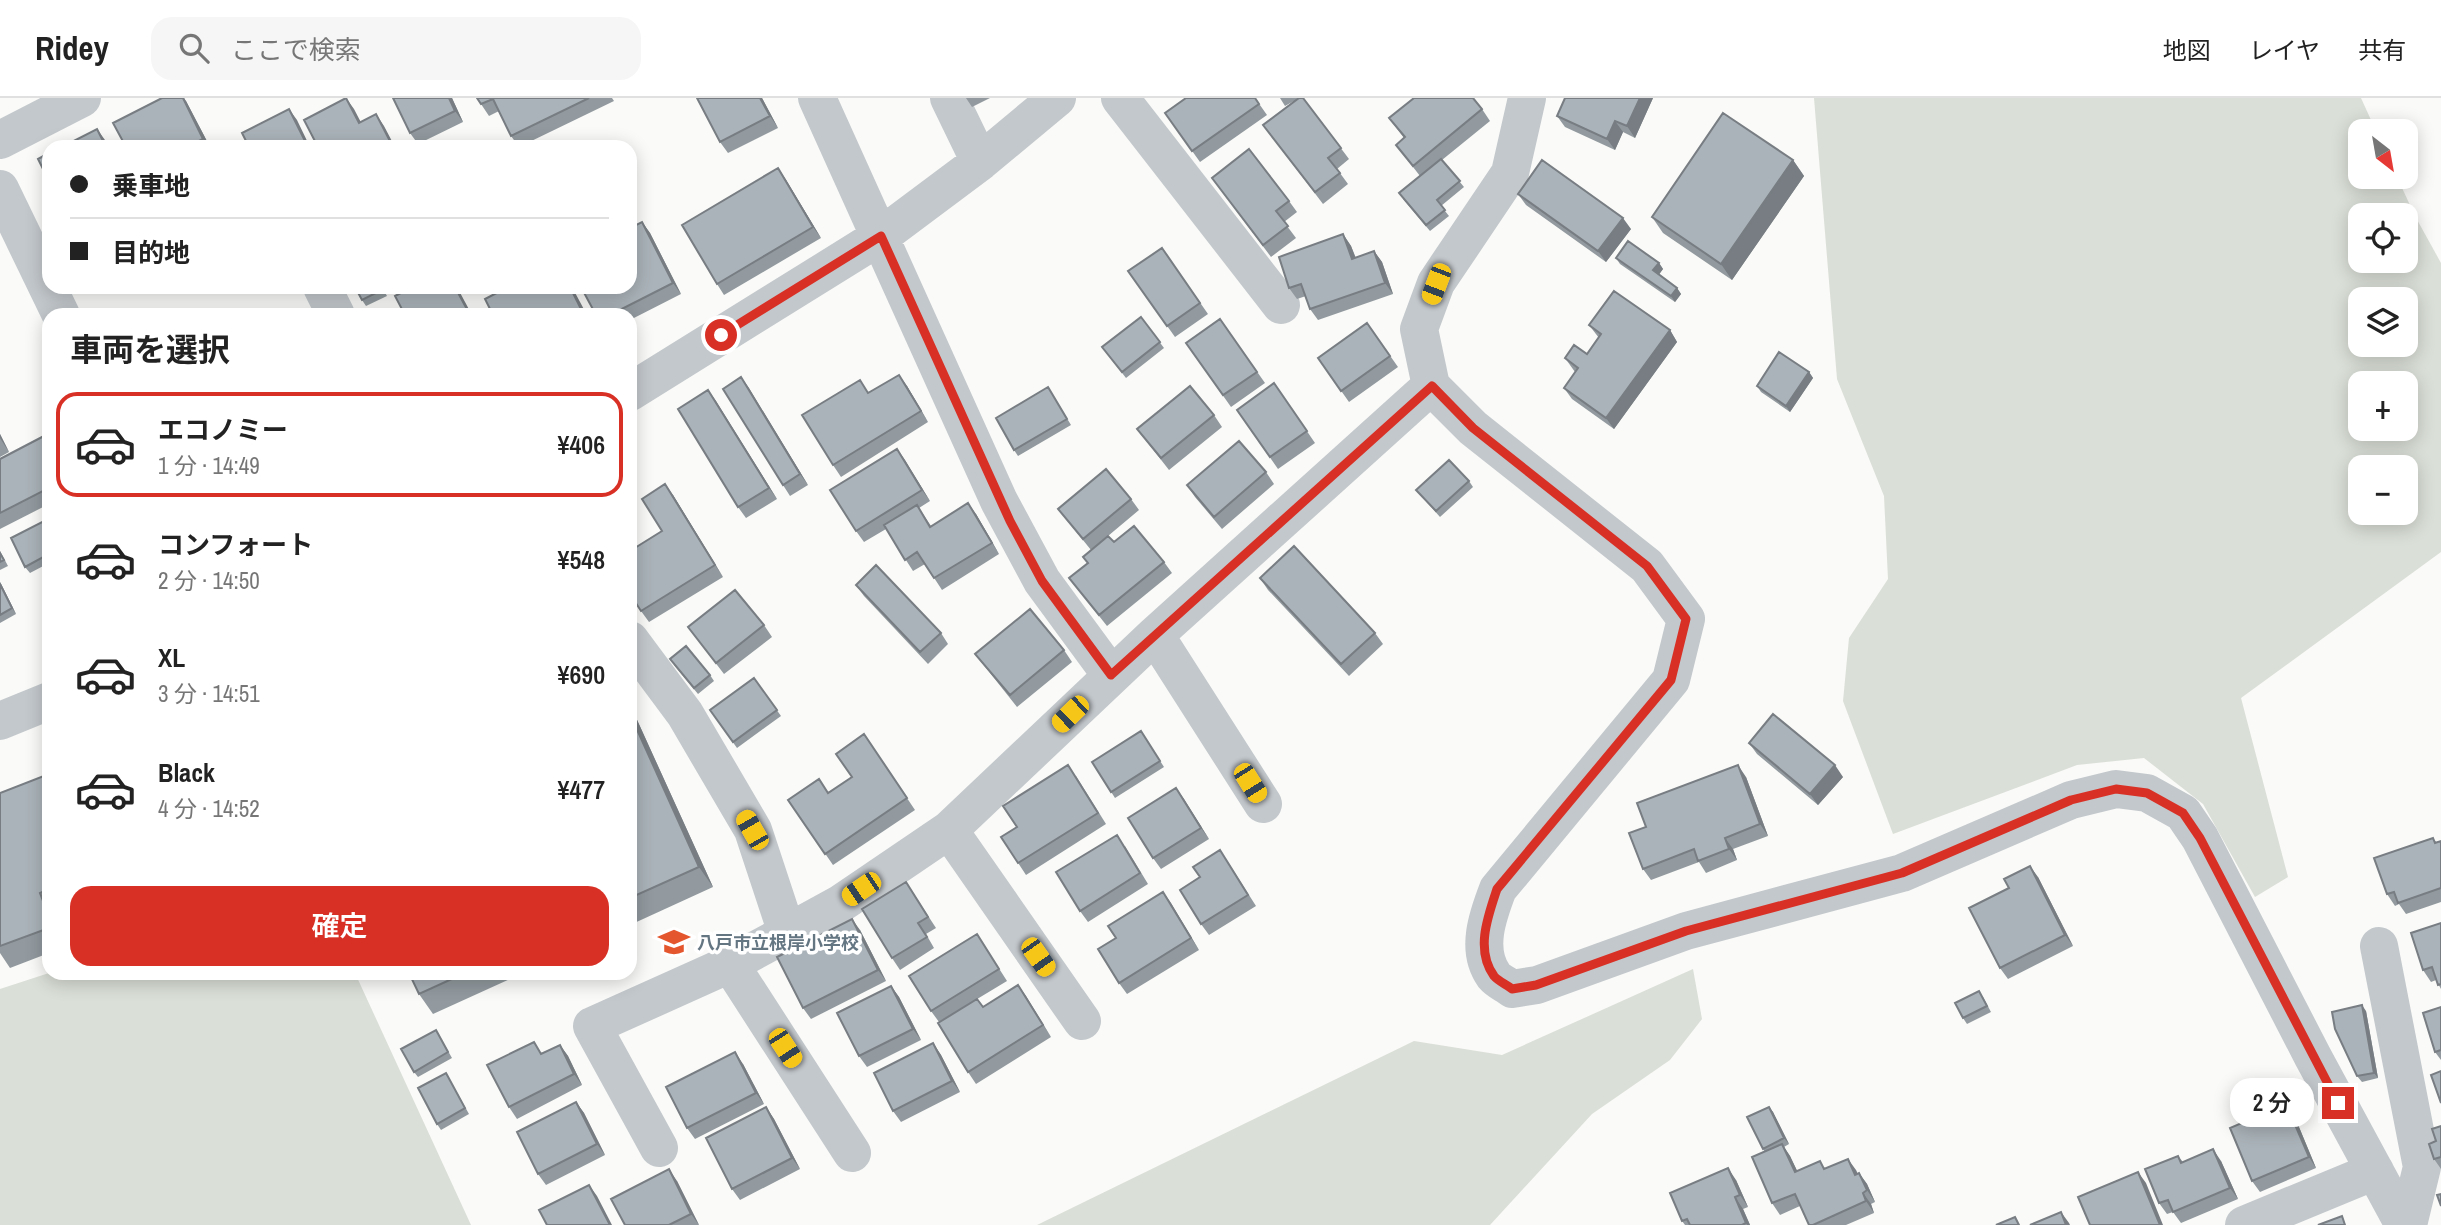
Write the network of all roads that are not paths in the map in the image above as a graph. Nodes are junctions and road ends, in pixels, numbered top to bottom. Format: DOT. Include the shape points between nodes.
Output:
graph roads {
  1 [pos="82,98"];
  2 [pos="817,98"];
  3 [pos="949,98"];
  4 [pos="1057,98"];
  5 [pos="1120,98"];
  6 [pos="1527,98"];
  7 [pos="0,140"];
  8 [pos="980,162"];
  9 [pos="0,188"];
  10 [pos="881,236"];
  11 [pos="42,275"];
  12 [pos="1281,305"];
  13 [pos="1432,386"];
  14 [pos="637,388"];
  15 [pos="1155,635"];
  16 [pos="637,649"];
  17 [pos="1111,675"];
  18 [pos="42,704"];
  19 [pos="0,720"];
  20 [pos="1263,804"];
  21 [pos="949,830"];
  22 [pos="787,933"];
  23 [pos="2379,946"];
  24 [pos="730,964"];
  25 [pos="1082,1021"];
  26 [pos="659,1148"];
  27 [pos="852,1153"];
  28 [pos="2375,1171"];
  29 [pos="2244,1225"];
  30 [pos="2406,1225"];
  1 -- 7 [label="street"];
  2 -- 10 [label="street"];
  3 -- 8 [label="street"];
  4 -- 8 [label="street"];
  5 -- 12 [label="street"];
  6 -- 13 [label="street" via="1510,173 1436,284 1419,329"];
  8 -- 10 [label="street"];
  9 -- 11 [label="street"];
  10 -- 14 [label="street"];
  10 -- 17 [label="street" via="1023,547 1042,581"];
  13 -- 15 [label="street"];
  13 -- 28 [label="street" via="1473,428 1647,566 1686,619 1671,680 1497,889 1485,926 1486,959 1495,977 1512,989 1536,985 1686,931 1902,873 2071,800 2116,789 2147,793 2183,813 2200,838"];
  15 -- 17 [label="street"];
  15 -- 20 [label="street"];
  16 -- 22 [label="street" via="685,714 752,830"];
  17 -- 21 [label="street"];
  18 -- 19 [label="street"];
  21 -- 22 [label="street"];
  21 -- 25 [label="street"];
  22 -- 24 [label="street"];
  23 -- 30 [label="street" via="2422,1167"];
  24 -- 26 [label="street" via="592,1026"];
  24 -- 27 [label="street"];
  28 -- 29 [label="street"];
  28 -- 30 [label="street"];
}
